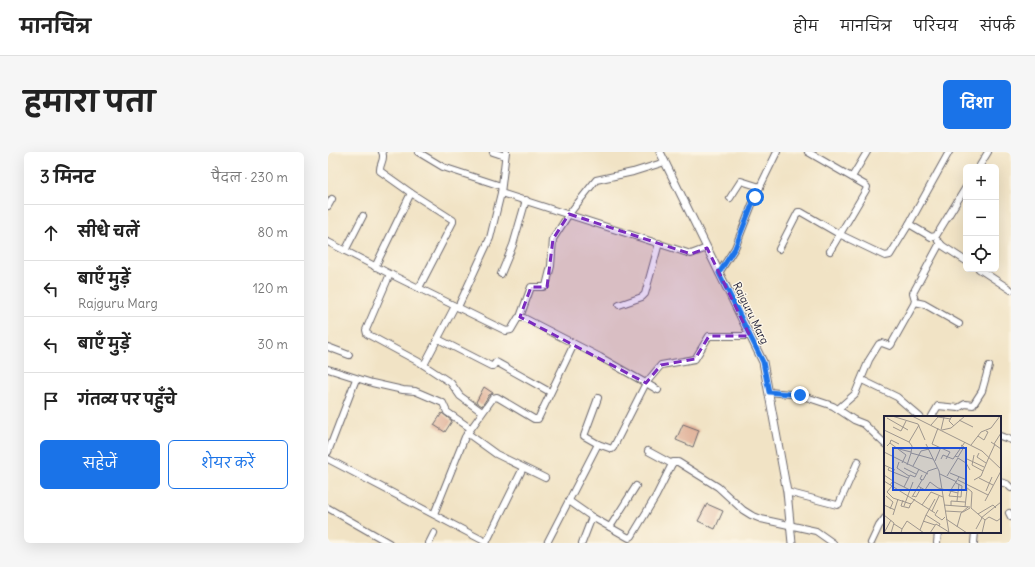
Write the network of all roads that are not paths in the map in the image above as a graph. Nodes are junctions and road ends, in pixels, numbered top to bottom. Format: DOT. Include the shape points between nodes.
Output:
graph roads {
  1 [pos="418,152"];
  2 [pos="493,152"];
  3 [pos="660,152"];
  4 [pos="777,152"];
  5 [pos="808,152"];
  6 [pos="867,152"];
  7 [pos="949,152"];
  8 [pos="988,152"];
  9 [pos="385,153"];
  10 [pos="506,154"];
  11 [pos="665,162"];
  12 [pos="981,164"];
  13 [pos="852,177"];
  14 [pos="760,187"];
  15 [pos="501,190"];
  16 [pos="963,192"];
  17 [pos="411,193"];
  18 [pos="332,198"];
  19 [pos="730,198"];
  20 [pos="526,200"];
  21 [pos="328,206"];
  22 [pos="569,214"];
  23 [pos="363,216"];
  24 [pos="909,224"];
  25 [pos="839,234"];
  26 [pos="935,237"];
  27 [pos="328,242"];
  28 [pos="659,243"];
  29 [pos="940,243"];
  30 [pos="707,248"];
  31 [pos="779,249"];
  32 [pos="345,251"];
  33 [pos="830,251"];
  34 [pos="963,259"];
  35 [pos="375,267"];
  36 [pos="984,272"];
  37 [pos="719,273"];
  38 [pos="390,274"];
  39 [pos="501,274"];
  40 [pos="419,288"];
  41 [pos="1011,290"];
  42 [pos="915,302"];
  43 [pos="619,305"];
  44 [pos="456,306"];
  45 [pos="520,317"];
  46 [pos="959,324"];
  47 [pos="750,336"];
  48 [pos="438,339"];
  49 [pos="574,344"];
  50 [pos="328,346"];
  51 [pos="349,355"];
  52 [pos="424,365"];
  53 [pos="989,366"];
  54 [pos="328,369"];
  55 [pos="356,379"];
  56 [pos="862,380"];
  57 [pos="646,383"];
  58 [pos="658,390"];
  59 [pos="550,392"];
  60 [pos="769,392"];
  61 [pos="598,398"];
  62 [pos="838,408"];
  63 [pos="482,412"];
  64 [pos="919,416"];
  65 [pos="933,416"];
  66 [pos="469,431"];
  67 [pos="1001,436"];
  68 [pos="1011,440"];
  69 [pos="884,443"];
  70 [pos="598,444"];
  71 [pos="648,451"];
  72 [pos="328,452"];
  73 [pos="328,458"];
  74 [pos="858,461"];
  75 [pos="672,464"];
  76 [pos="523,468"];
  77 [pos="545,478"];
  78 [pos="1011,478"];
  79 [pos="1006,485"];
  80 [pos="636,486"];
  81 [pos="787,492"];
  82 [pos="569,501"];
  83 [pos="328,508"];
  84 [pos="434,514"];
  85 [pos="592,517"];
  86 [pos="790,525"];
  87 [pos="882,526"];
  88 [pos="610,527"];
  89 [pos="434,533"];
  90 [pos="937,533"];
  91 [pos="975,533"];
  92 [pos="627,541"];
  93 [pos="486,542"];
  94 [pos="389,543"];
  95 [pos="429,543"];
  96 [pos="547,543"];
  97 [pos="582,543"];
  98 [pos="792,543"];
  99 [pos="833,543"];
  100 [pos="871,543"];
  101 [pos="936,543"];
  102 [pos="974,543"];
  1 -- 15 [label="street" via="442,167"];
  2 -- 10 [label="street"];
  3 -- 11 [label="street, Rajguru Marg"];
  4 -- 14 [label="street"];
  5 -- 13 [label="street"];
  6 -- 13 [label="street"];
  7 -- 24 [label="street"];
  8 -- 12 [label="street"];
  9 -- 17 [label="street" via="380,171"];
  10 -- 15 [label="street"];
  11 -- 22 [label="street" via="596,180"];
  11 -- 30 [label="street, Rajguru Marg"];
  13 -- 25 [label="street" via="865,185 866,190"];
  14 -- 19 [label="street" via="741,181"];
  14 -- 37 [label="street" via="735,248"];
  15 -- 20 [label="street"];
  15 -- 44 [label="street" via="490,238"];
  16 -- 26 [label="street"];
  17 -- 35 [label="street"];
  17 -- 40 [label="street" via="453,220"];
  18 -- 21 [label="street"];
  20 -- 22 [label="street"];
  20 -- 39 [label="street" via="513,245"];
  22 -- 28 [label="street"];
  22 -- 45 [label="street" via="553,239 546,286 531,287"];
  23 -- 32 [label="street"];
  24 -- 25 [label="street" via="888,256"];
  24 -- 26 [label="street"];
  25 -- 31 [label="street" via="798,212"];
  25 -- 33 [label="street"];
  26 -- 29 [label="street"];
  27 -- 32 [label="street"];
  28 -- 30 [label="street" via="691,254"];
  28 -- 43 [label="street" via="647,290 642,297"];
  29 -- 34 [label="street"];
  29 -- 42 [label="street" via="913,293"];
  30 -- 37 [label="street, Rajguru Marg"];
  32 -- 35 [label="street"];
  35 -- 38 [label="street"];
  36 -- 41 [label="street"];
  37 -- 47 [label="street, Rajguru Marg"];
  38 -- 40 [label="street"];
  38 -- 52 [label="street" via="366,332"];
  40 -- 44 [label="street"];
  42 -- 46 [label="street" via="924,304"];
  42 -- 56 [label="street" via="891,346 879,344 869,360"];
  44 -- 45 [label="street" via="506,331 511,330"];
  44 -- 48 [label="street"];
  45 -- 49 [label="street"];
  47 -- 57 [label="street" via="709,336 695,360 660,365"];
  47 -- 60 [label="street, Rajguru Marg" via="763,362"];
  48 -- 52 [label="street"];
  48 -- 59 [label="street" via="491,366 496,362"];
  49 -- 57 [label="street"];
  49 -- 59 [label="street"];
  50 -- 51 [label="street"];
  52 -- 63 [label="street" via="451,383 460,396"];
  53 -- 65 [label="street" via="982,391 973,404 964,404 958,408 938,406"];
  54 -- 55 [label="street"];
  55 -- 66 [label="street" via="415,391 440,402 447,412"];
  55 -- 72 [label="street"];
  56 -- 62 [label="street" via="855,394"];
  56 -- 64 [label="street" via="897,397"];
  57 -- 58 [label="street"];
  57 -- 70 [label="street" via="613,448"];
  59 -- 63 [label="street" via="537,420 495,397"];
  60 -- 62 [label="street" via="800,395"];
  60 -- 81 [label="street, Rajguru Marg"];
  61 -- 70 [label="street" via="584,436"];
  62 -- 69 [label="street" via="864,424"];
  63 -- 66 [label="street"];
  66 -- 76 [label="street" via="496,454"];
  66 -- 84 [label="street"];
  67 -- 68 [label="street"];
  70 -- 82 [label="street"];
  71 -- 75 [label="street"];
  73 -- 84 [label="street"];
  74 -- 81 [label="street" via="839,504"];
  75 -- 86 [label="street" via="678,462 714,483 751,515 761,520"];
  75 -- 92 [label="street" via="656,496"];
  76 -- 77 [label="street"];
  76 -- 93 [label="street"];
  78 -- 79 [label="street"];
  80 -- 88 [label="street"];
  81 -- 86 [label="street, Rajguru Marg"];
  82 -- 85 [label="street"];
  82 -- 96 [label="street"];
  83 -- 94 [label="street"];
  84 -- 93 [label="street"];
  85 -- 88 [label="street"];
  85 -- 97 [label="street"];
  86 -- 98 [label="street, Rajguru Marg"];
  86 -- 99 [label="street" via="819,532"];
  87 -- 100 [label="street"];
  88 -- 92 [label="street"];
  89 -- 95 [label="street"];
  90 -- 101 [label="street"];
  91 -- 102 [label="street"];
}
